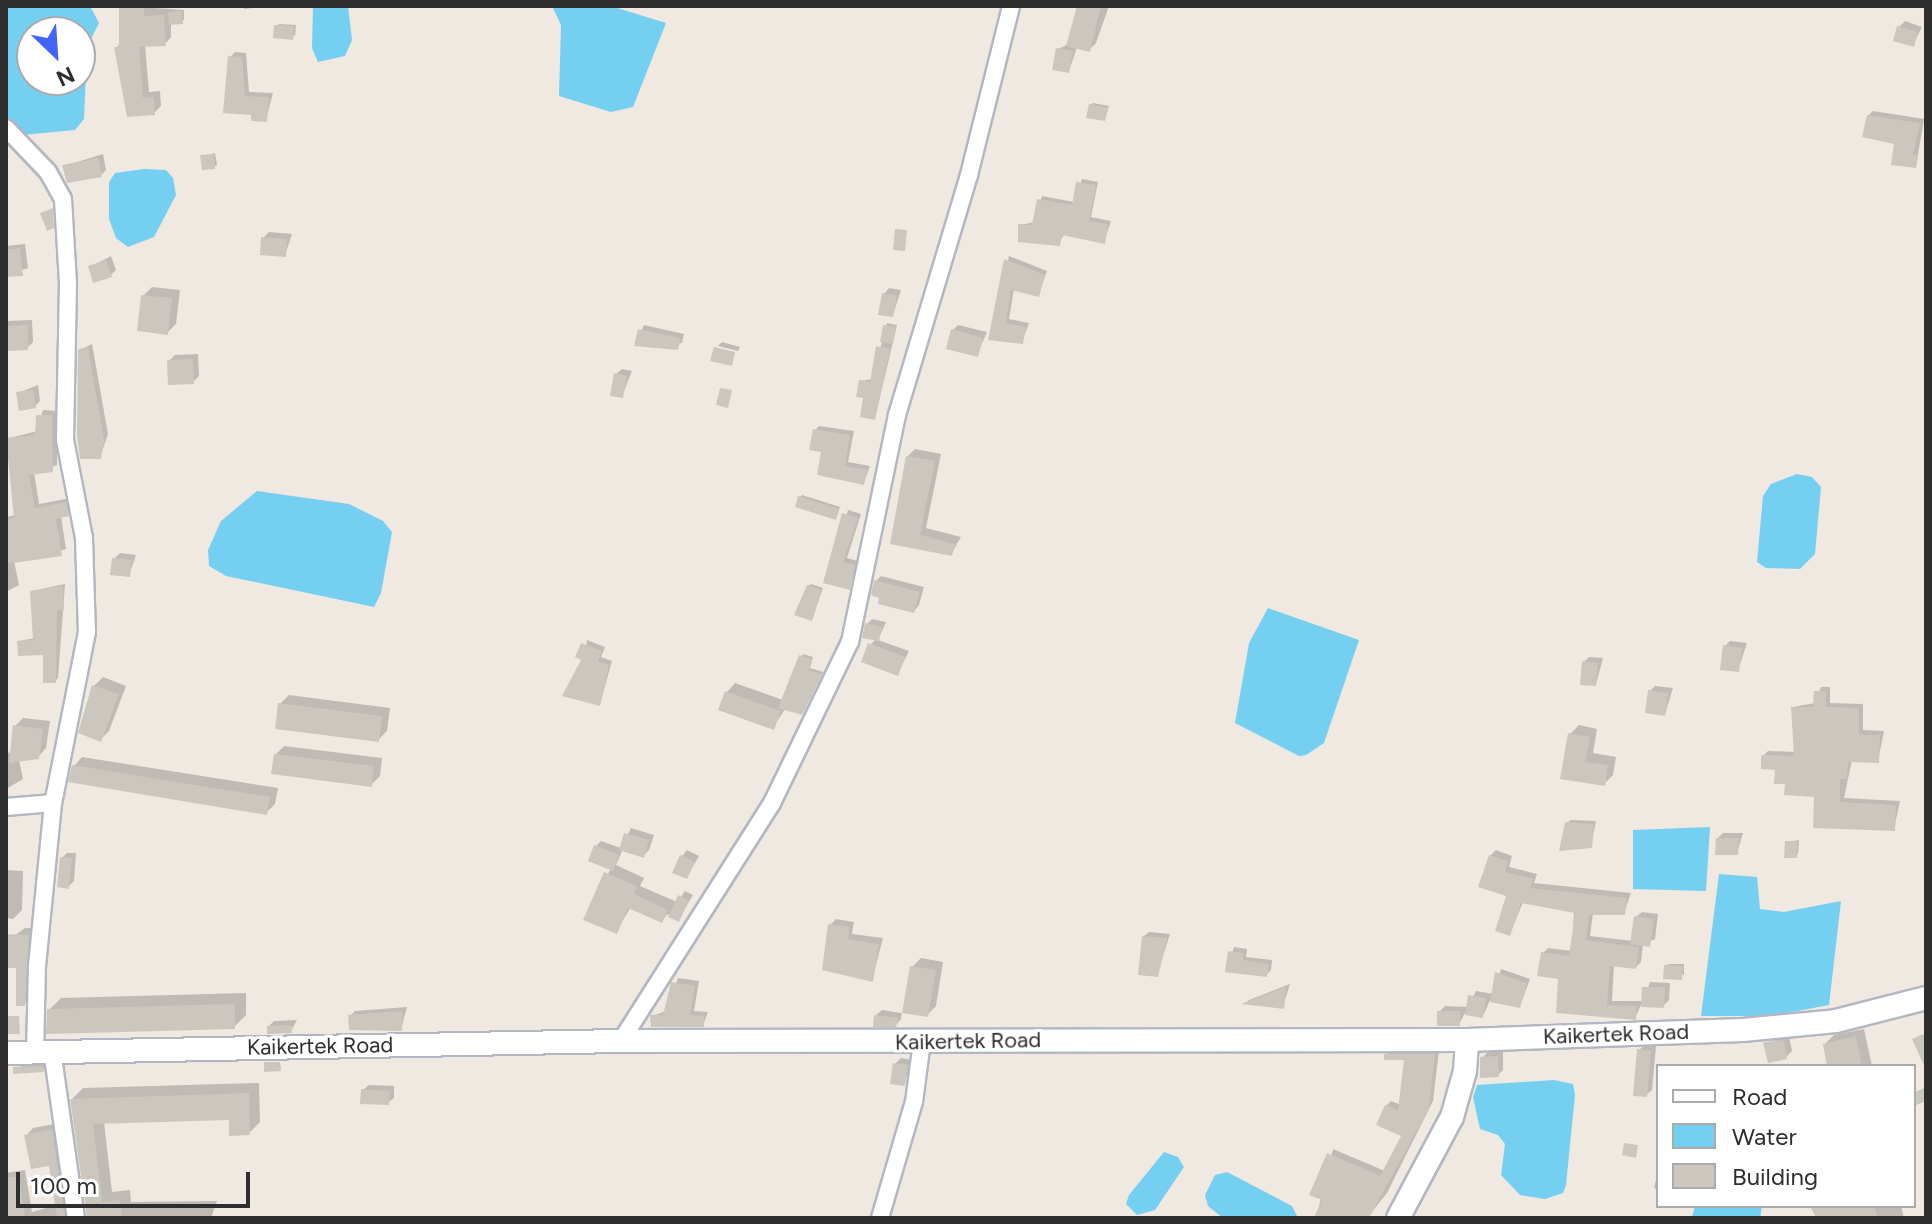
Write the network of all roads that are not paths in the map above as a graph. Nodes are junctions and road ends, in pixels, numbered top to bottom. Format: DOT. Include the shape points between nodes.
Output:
graph roads {
  1 [pos="1011,6"];
  2 [pos="6,128"];
  3 [pos="53,803"];
  4 [pos="6,807"];
  5 [pos="1926,998"];
  6 [pos="1467,1040"];
  7 [pos="621,1041"];
  8 [pos="922,1041"];
  9 [pos="43,1050"];
  10 [pos="6,1053"];
  11 [pos="76,1218"];
  12 [pos="880,1218"];
  13 [pos="1398,1218"];
  1 -- 7 [label="street" via="969,175 897,415 850,642 772,803"];
  2 -- 3 [label="street" via="48,172 63,199 64,213 65,440 84,538 87,632"];
  3 -- 4 [label="street"];
  3 -- 9 [label="street" via="37,965"];
  5 -- 6 [label="main road, Kaikertek Road" via="1836,1021 1743,1030"];
  6 -- 8 [label="main road, Kaikertek Road"];
  6 -- 13 [label="main road" via="1452,1117"];
  7 -- 8 [label="main road, Kaikertek Road"];
  7 -- 9 [label="main road, Kaikertek Road"];
  8 -- 12 [label="street" via="914,1102"];
  9 -- 10 [label="main road, Kaikertek Road"];
  9 -- 11 [label="street"];
}
